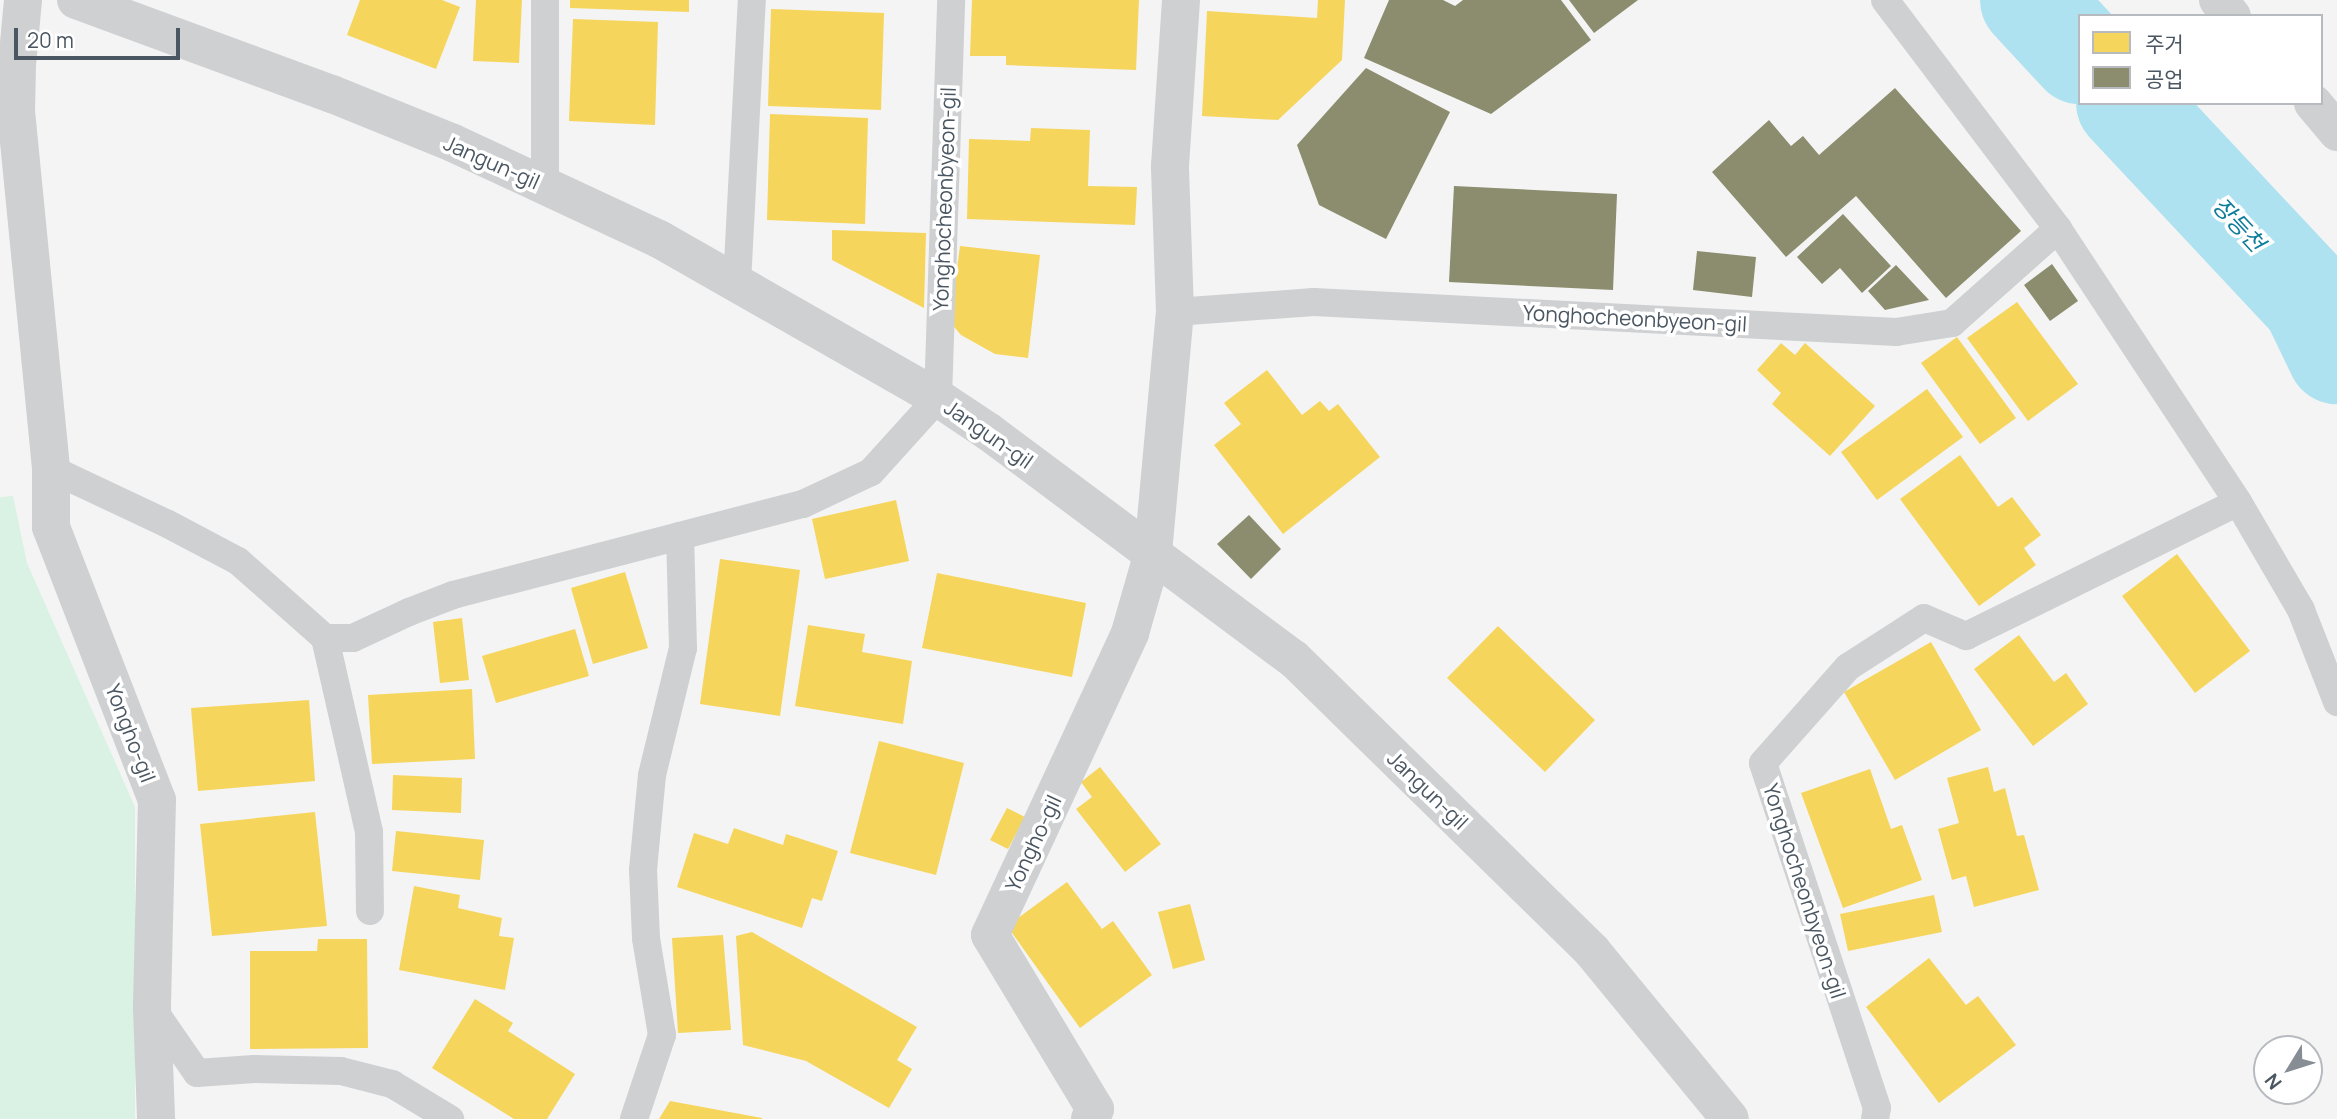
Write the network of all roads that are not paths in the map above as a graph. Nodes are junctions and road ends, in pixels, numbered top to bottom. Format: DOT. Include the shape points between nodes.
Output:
graph roads {
  1 [pos="23,0"];
  2 [pos="81,0"];
  3 [pos="545,0"];
  4 [pos="752,0"];
  5 [pos="951,0"];
  6 [pos="1181,0"];
  7 [pos="1885,0"];
  8 [pos="2218,0"];
  9 [pos="2230,14"];
  10 [pos="2315,105"];
  11 [pos="2337,131"];
  12 [pos="545,186"];
  13 [pos="2058,229"];
  14 [pos="737,283"];
  15 [pos="1175,312"];
  16 [pos="937,398"];
  17 [pos="51,470"];
  18 [pos="2238,502"];
  19 [pos="680,536"];
  20 [pos="1153,553"];
  21 [pos="325,638"];
  22 [pos="2337,702"];
  23 [pos="370,911"];
  24 [pos="152,1007"];
  25 [pos="156,1119"];
  26 [pos="450,1119"];
  27 [pos="634,1119"];
  28 [pos="1090,1119"];
  29 [pos="1730,1119"];
  30 [pos="1875,1119"];
  1 -- 17 [label="street, Yongho-gil" via="16,111"];
  2 -- 12 [label="street, Jangun-gil" via="332,94"];
  3 -- 12 [label="lane"];
  4 -- 14 [label="lane"];
  5 -- 16 [label="lane, Yonghocheonbyeon-gil"];
  6 -- 15 [label="street" via="1170,166"];
  7 -- 13 [label="lane"];
  8 -- 9 [label="street"];
  10 -- 11 [label="street"];
  12 -- 14 [label="street, Jangun-gil" via="659,239"];
  13 -- 15 [label="lane, Yonghocheonbyeon-gil" via="1952,323 1896,331 1314,302"];
  13 -- 18 [label="lane"];
  14 -- 16 [label="street, Jangun-gil"];
  15 -- 20 [label="street"];
  16 -- 19 [label="lane" via="871,472 803,504"];
  16 -- 20 [label="street, Jangun-gil"];
  17 -- 21 [label="lane" via="238,561"];
  17 -- 24 [label="street, Yongho-gil" via="51,527 157,800"];
  18 -- 22 [label="lane" via="2301,610"];
  18 -- 30 [label="lane, Yonghocheonbyeon-gil" via="1966,636 1924,618 1848,667 1763,763 1877,1108"];
  19 -- 21 [label="lane" via="453,595 353,638"];
  19 -- 27 [label="lane" via="683,648 652,775 643,870 646,938 662,1035"];
  20 -- 28 [label="street, Yongho-gil" via="1130,632 990,934 1095,1109"];
  20 -- 29 [label="street, Jangun-gil" via="1294,659 1592,951"];
  21 -- 23 [label="lane" via="369,832"];
  24 -- 25 [label="street, Yongho-gil"];
  24 -- 26 [label="lane" via="197,1073 341,1071 392,1084"];
}
